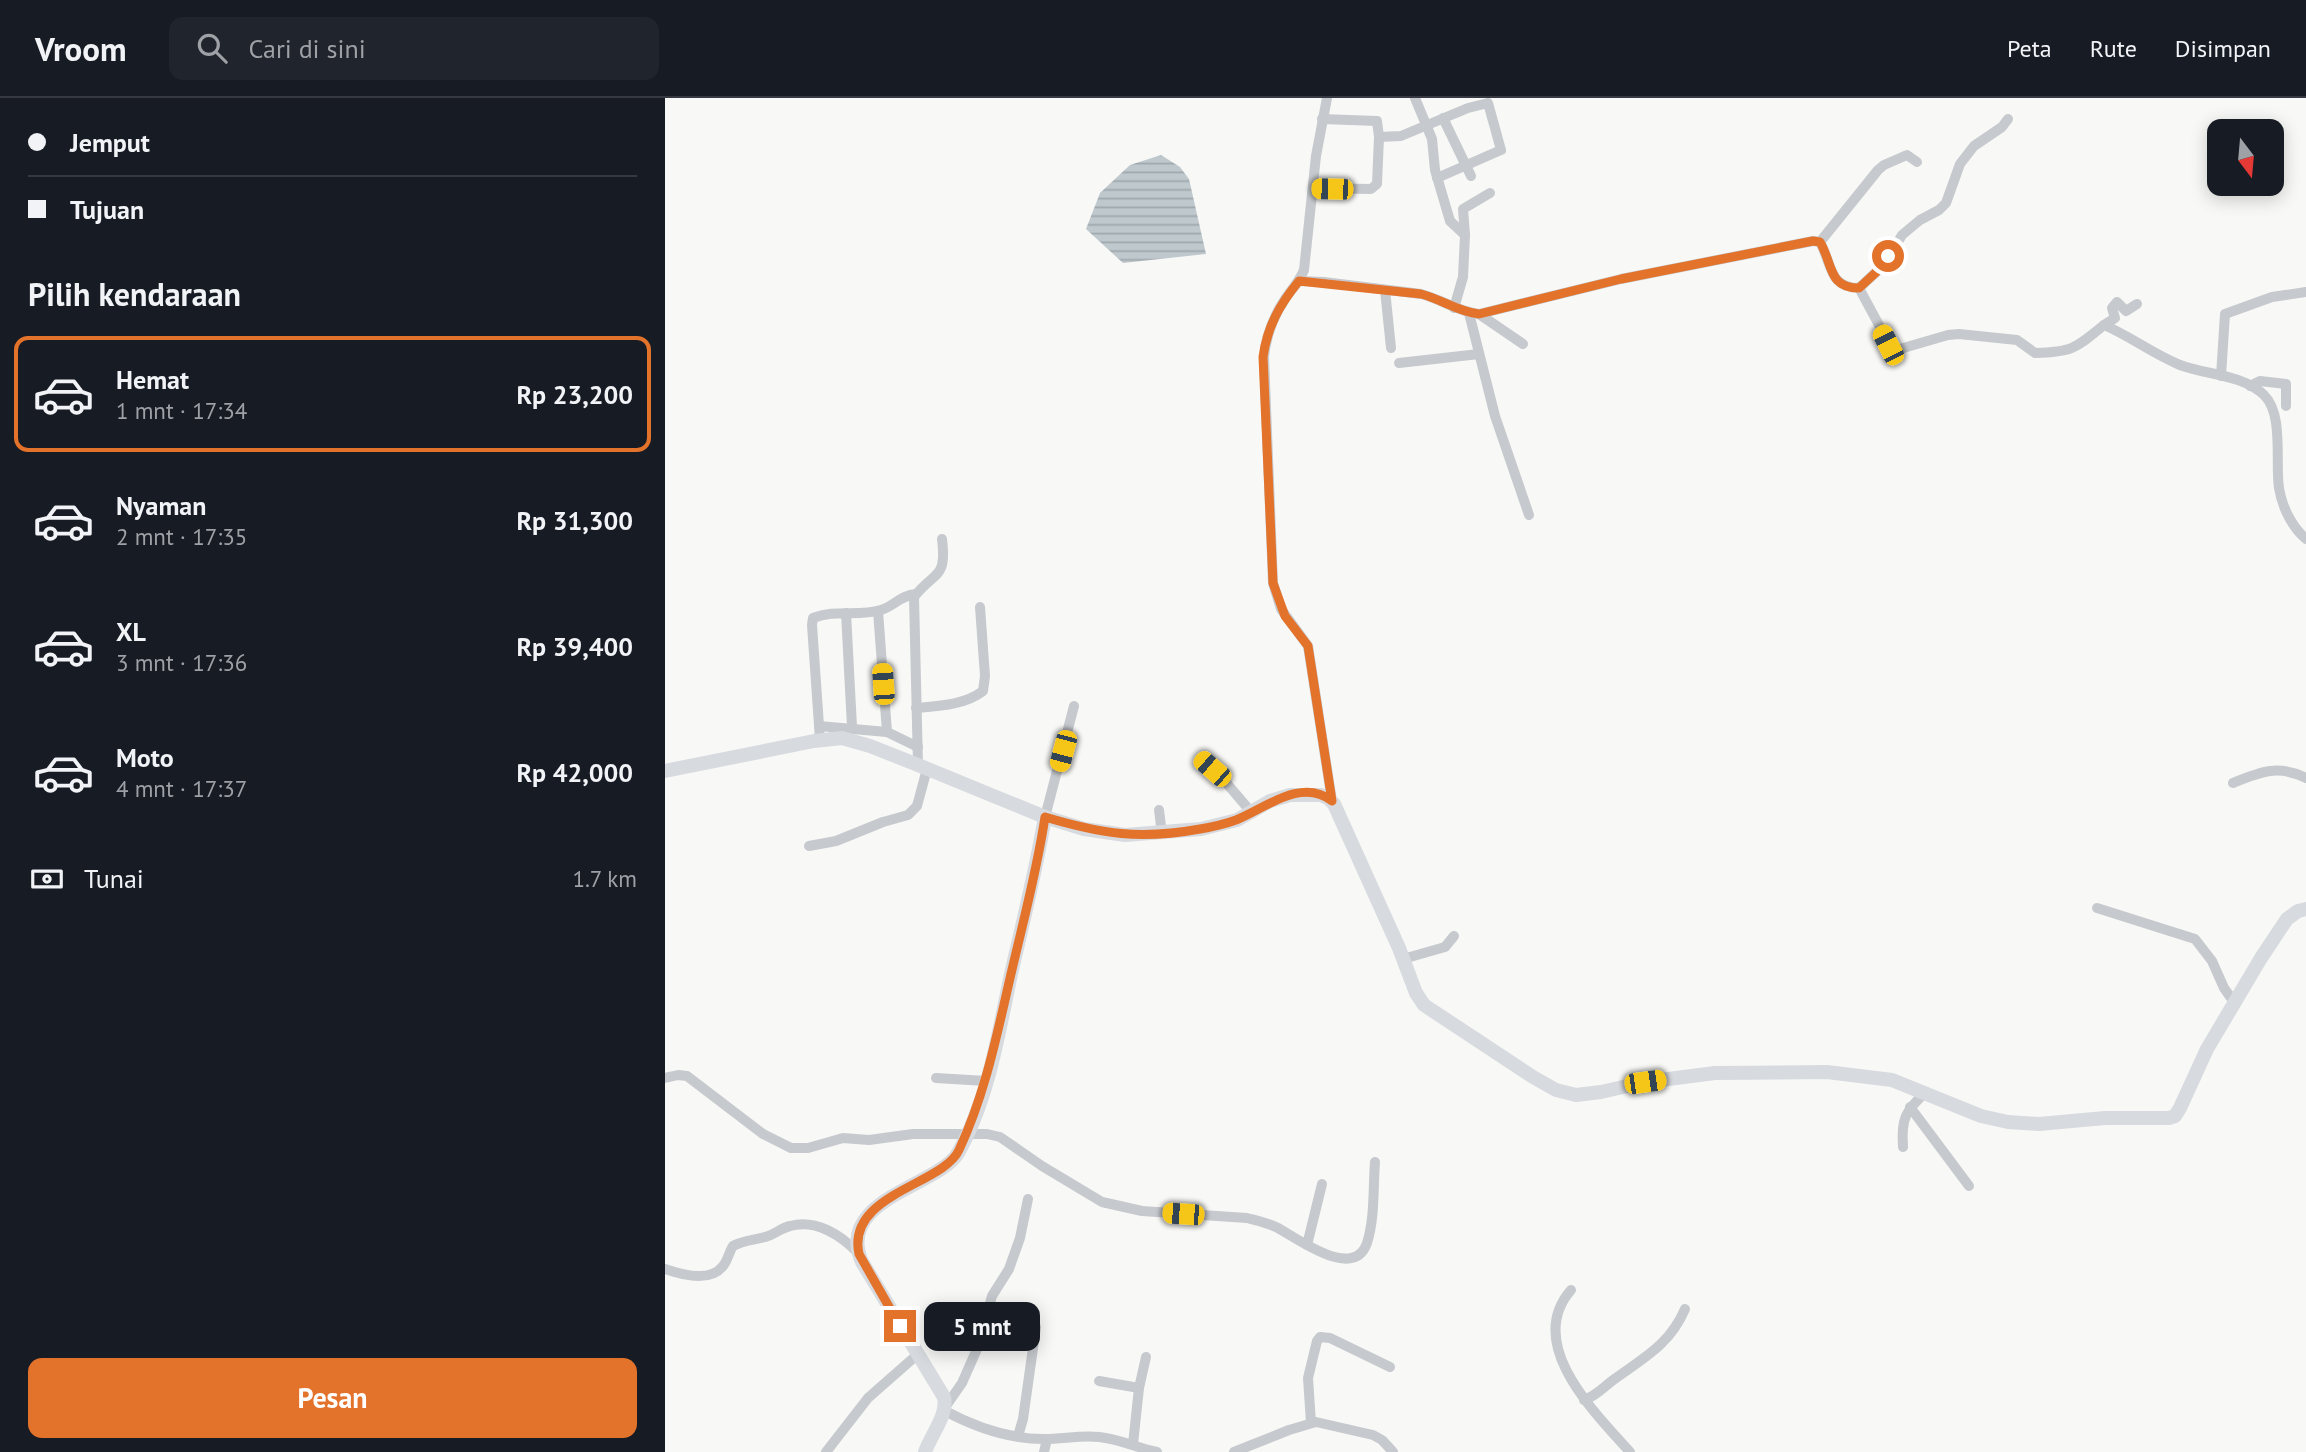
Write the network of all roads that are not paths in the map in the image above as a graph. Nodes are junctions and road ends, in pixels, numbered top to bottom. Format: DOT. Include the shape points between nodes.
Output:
graph roads {
  1 [pos="1327,98"];
  2 [pos="1415,98"];
  3 [pos="1487,101"];
  4 [pos="1443,118"];
  5 [pos="1322,119"];
  6 [pos="2008,119"];
  7 [pos="1427,124"];
  8 [pos="1379,137"];
  9 [pos="1917,162"];
  10 [pos="1466,165"];
  11 [pos="1471,176"];
  12 [pos="1437,178"];
  13 [pos="1313,188"];
  14 [pos="1490,193"];
  15 [pos="1465,235"];
  16 [pos="1820,242"];
  17 [pos="1299,281"];
  18 [pos="1859,288"];
  19 [pos="1385,290"];
  20 [pos="2306,292"];
  21 [pos="2137,304"];
  22 [pos="1454,308"];
  23 [pos="1474,314"];
  24 [pos="2104,325"];
  25 [pos="1523,344"];
  26 [pos="1391,348"];
  27 [pos="1479,354"];
  28 [pos="1399,363"];
  29 [pos="2221,376"];
  30 [pos="2250,386"];
  31 [pos="2286,406"];
  32 [pos="1529,515"];
  33 [pos="942,539"];
  34 [pos="2306,539"];
  35 [pos="916,594"];
  36 [pos="980,607"];
  37 [pos="878,611"];
  38 [pos="846,613"];
  39 [pos="1075,706"];
  40 [pos="916,708"];
  41 [pos="852,727"];
  42 [pos="887,732"];
  43 [pos="819,733"];
  44 [pos="918,747"];
  45 [pos="1201,760"];
  46 [pos="923,767"];
  47 [pos="665,771"];
  48 [pos="2306,778"];
  49 [pos="2233,783"];
  50 [pos="1332,801"];
  51 [pos="1159,810"];
  52 [pos="1252,813"];
  53 [pos="1045,817"];
  54 [pos="1162,834"];
  55 [pos="809,846"];
  56 [pos="2097,908"];
  57 [pos="2306,909"];
  58 [pos="1454,936"];
  59 [pos="1403,959"];
  60 [pos="2234,1002"];
  61 [pos="665,1078"];
  62 [pos="936,1078"];
  63 [pos="986,1081"];
  64 [pos="1926,1093"];
  65 [pos="1910,1107"];
  66 [pos="967,1133"];
  67 [pos="1903,1147"];
  68 [pos="1375,1162"];
  69 [pos="1322,1184"];
  70 [pos="1969,1186"];
  71 [pos="1028,1199"];
  72 [pos="1307,1245"];
  73 [pos="859,1254"];
  74 [pos="665,1269"];
  75 [pos="1571,1290"];
  76 [pos="1685,1310"];
  77 [pos="1036,1327"];
  78 [pos="918,1354"];
  79 [pos="1146,1357"];
  80 [pos="1390,1367"];
  81 [pos="1099,1381"];
  82 [pos="1139,1388"];
  83 [pos="1584,1400"];
  84 [pos="945,1409"];
  85 [pos="1311,1423"];
  86 [pos="1018,1436"];
  87 [pos="1047,1439"];
  88 [pos="1133,1444"];
  89 [pos="826,1452"];
  90 [pos="925,1452"];
  91 [pos="1044,1452"];
  92 [pos="1157,1452"];
  93 [pos="1234,1452"];
  94 [pos="1393,1452"];
  95 [pos="1630,1452"];
  1 -- 5 [label="street"];
  2 -- 7 [label="street"];
  3 -- 4 [label="street"];
  3 -- 10 [label="street" via="1501,150"];
  4 -- 7 [label="street"];
  4 -- 10 [label="street"];
  5 -- 8 [label="street" via="1374,120"];
  5 -- 13 [label="street"];
  6 -- 18 [label="street" via="1974,146 1960,164 1946,203 1902,235 1885,264"];
  7 -- 8 [label="street" via="1401,136"];
  7 -- 12 [label="street"];
  8 -- 13 [label="street" via="1375,188"];
  9 -- 16 [label="street" via="1907,155 1884,165"];
  10 -- 11 [label="street"];
  10 -- 12 [label="street"];
  12 -- 15 [label="street" via="1450,221"];
  13 -- 17 [label="street"];
  14 -- 15 [label="street" via="1463,209"];
  15 -- 22 [label="street" via="1463,277"];
  16 -- 18 [label="street" via="1840,285"];
  16 -- 23 [label="street" via="1621,279"];
  17 -- 19 [label="street"];
  17 -- 50 [label="street" via="1275,316 1263,357 1273,583 1285,616 1308,646"];
  18 -- 24 [label="street" via="1893,351 1959,334 2010,339 2035,353 2056,353 2083,344"];
  19 -- 22 [label="street" via="1435,298"];
  19 -- 26 [label="street"];
  20 -- 29 [label="street" via="2272,297 2225,314"];
  21 -- 24 [label="street" via="2127,311 2117,302 2112,308 2115,318"];
  22 -- 23 [label="street"];
  23 -- 25 [label="street"];
  23 -- 27 [label="street"];
  24 -- 29 [label="street" via="2180,365"];
  27 -- 28 [label="street"];
  27 -- 32 [label="street"];
  29 -- 30 [label="street"];
  30 -- 31 [label="street" via="2260,381 2286,384"];
  30 -- 34 [label="street" via="2265,395 2273,408 2279,488 2287,514"];
  33 -- 35 [label="street" via="942,569"];
  35 -- 37 [label="street"];
  35 -- 40 [label="street"];
  36 -- 40 [label="street" via="983,691 961,702"];
  37 -- 38 [label="street"];
  37 -- 42 [label="street"];
  38 -- 41 [label="street"];
  38 -- 43 [label="street" via="812,621"];
  39 -- 53 [label="street"];
  40 -- 44 [label="street"];
  41 -- 42 [label="street"];
  41 -- 43 [label="street"];
  42 -- 44 [label="street"];
  43 -- 46 [label="street" via="855,741"];
  43 -- 47 [label="street"];
  44 -- 46 [label="street"];
  45 -- 52 [label="street"];
  46 -- 53 [label="street"];
  46 -- 55 [label="street" via="917,806 908,816"];
  48 -- 49 [label="street" via="2273,770"];
  50 -- 52 [label="street" via="1321,795 1290,795"];
  50 -- 59 [label="street"];
  51 -- 54 [label="street"];
  52 -- 54 [label="street" via="1201,829"];
  53 -- 54 [label="street" via="1103,833"];
  53 -- 63 [label="street"];
  56 -- 60 [label="street" via="2195,939 2213,961"];
  57 -- 60 [label="street" via="2287,919"];
  58 -- 59 [label="street" via="1445,947"];
  59 -- 64 [label="street" via="1416,993 1429,1010 1566,1093 1583,1095 1740,1071 1866,1076"];
  60 -- 64 [label="street" via="2181,1108 2172,1117 2008,1122"];
  61 -- 66 [label="street" via="687,1076 763,1135 790,1148 843,1138"];
  62 -- 63 [label="street"];
  63 -- 66 [label="street"];
  64 -- 65 [label="street"];
  65 -- 67 [label="street" via="1903,1122"];
  65 -- 70 [label="street"];
  66 -- 72 [label="street" via="1000,1137 1102,1202 1142,1211 1247,1218 1276,1227"];
  66 -- 73 [label="street" via="948,1164 895,1194 869,1216 859,1233"];
  68 -- 72 [label="street" via="1363,1250 1341,1259"];
  69 -- 72 [label="street"];
  71 -- 84 [label="street" via="1009,1269 992,1296 962,1383"];
  73 -- 74 [label="street" via="834,1232 799,1224 733,1246 715,1273 686,1275"];
  73 -- 78 [label="street"];
  75 -- 83 [label="street" via="1558,1308 1556,1331 1566,1371"];
  76 -- 83 [label="street" via="1675,1329 1653,1352"];
  77 -- 86 [label="street"];
  78 -- 84 [label="street" via="942,1392"];
  78 -- 89 [label="street" via="868,1398"];
  79 -- 82 [label="street"];
  80 -- 85 [label="street" via="1320,1337 1308,1378"];
  81 -- 82 [label="street"];
  82 -- 88 [label="street"];
  83 -- 95 [label="street"];
  84 -- 86 [label="street" via="979,1426"];
  84 -- 90 [label="street"];
  85 -- 93 [label="street"];
  85 -- 94 [label="street" via="1373,1436"];
  86 -- 87 [label="street"];
  87 -- 88 [label="street" via="1097,1436"];
  87 -- 91 [label="street"];
  88 -- 92 [label="street"];
}
